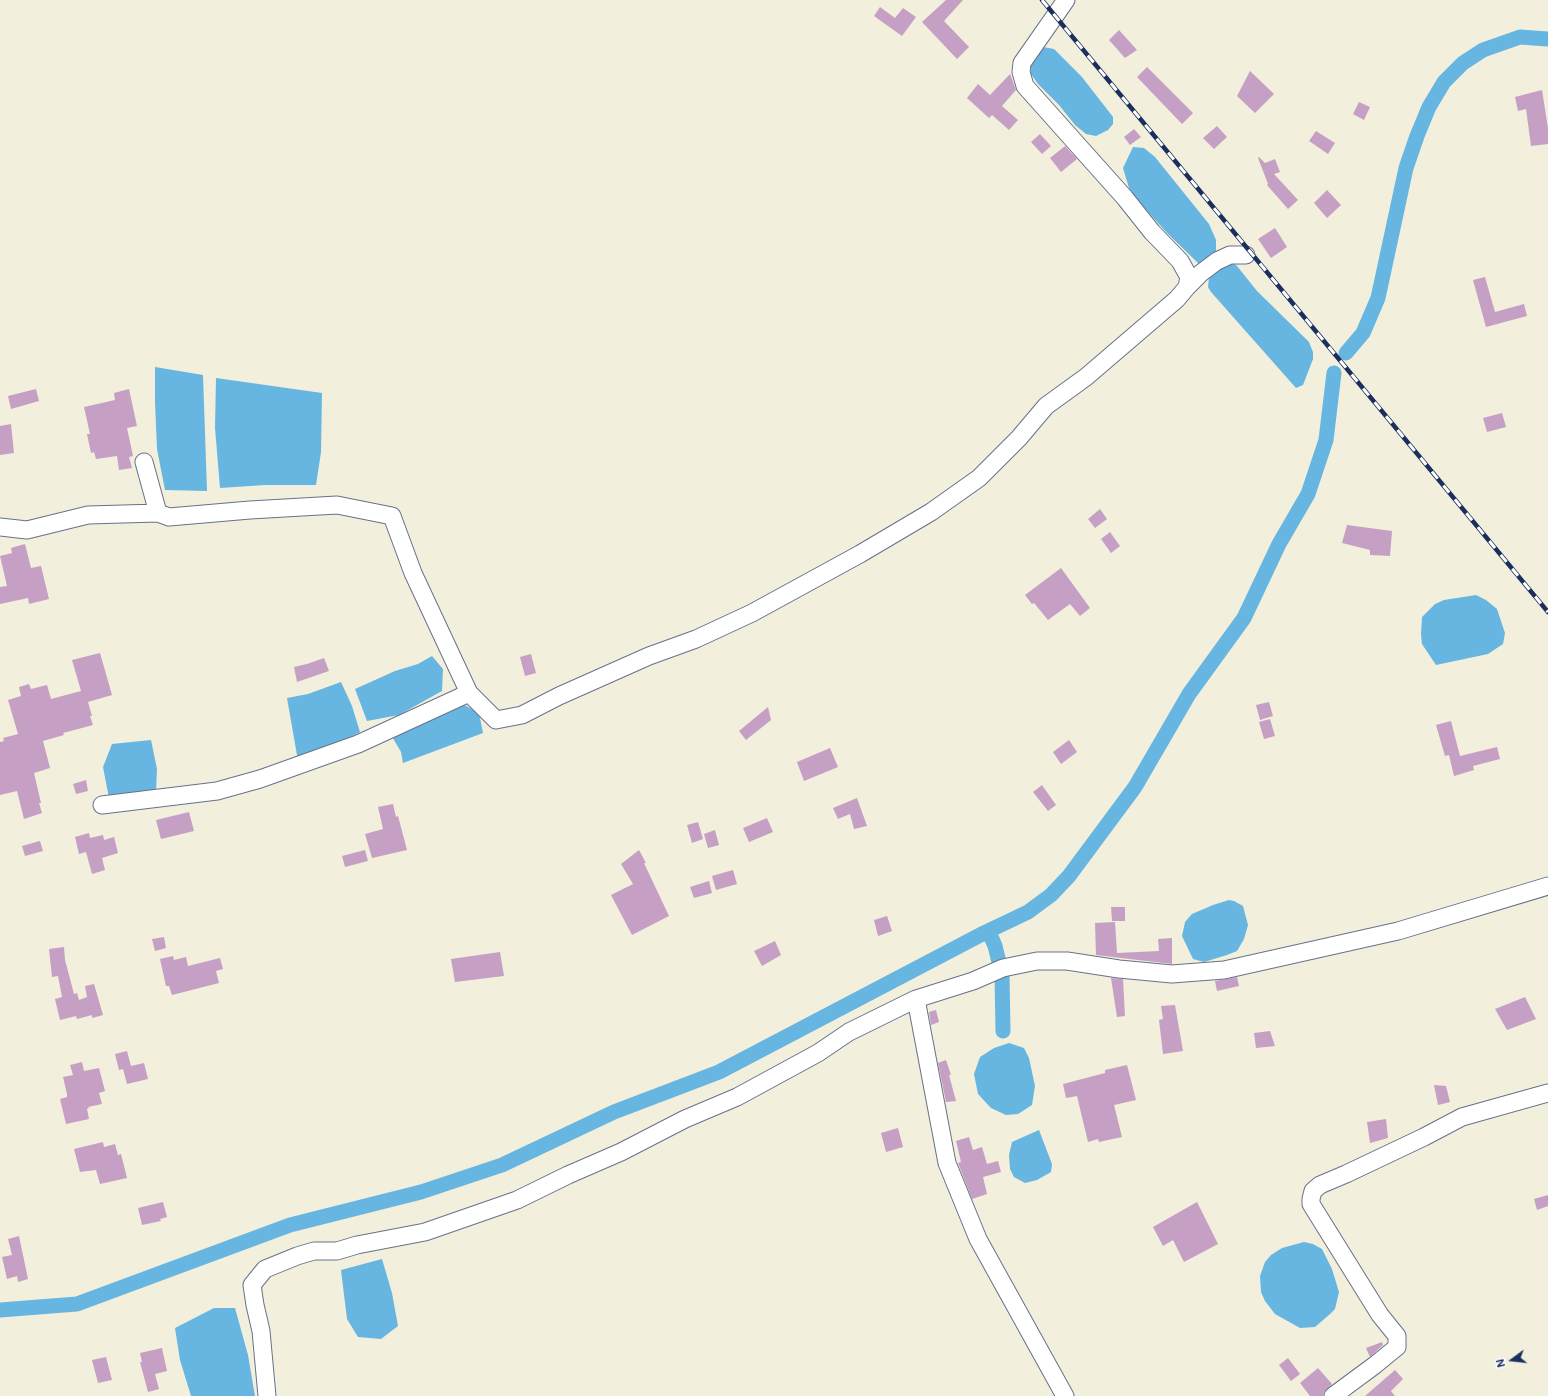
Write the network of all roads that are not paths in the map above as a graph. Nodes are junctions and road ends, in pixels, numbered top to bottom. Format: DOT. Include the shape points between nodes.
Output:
graph roads {
  1 [pos="1066,0"];
  2 [pos="1246,255"];
  3 [pos="1187,287"];
  4 [pos="144,462"];
  5 [pos="158,514"];
  6 [pos="0,527"];
  7 [pos="469,693"];
  8 [pos="102,805"];
  9 [pos="1548,886"];
  10 [pos="916,1000"];
  11 [pos="1548,1093"];
  12 [pos="267,1396"];
  13 [pos="1065,1396"];
  14 [pos="1333,1396"];
  1 -- 3 [label="street" via="1022,63 1021,72 1025,86 1180,261 1189,277"];
  2 -- 3 [label="street" via="1225,256"];
  3 -- 7 [label="street" via="1177,299 1086,377 1046,406 1019,438 979,478 931,512 860,554 752,613 696,639 649,656 522,715 496,720"];
  4 -- 5 [label="street"];
  5 -- 6 [label="street" via="88,515 27,530"];
  5 -- 7 [label="street" via="169,517 337,505 392,516 413,573"];
  7 -- 8 [label="street" via="358,744 260,779 217,791"];
  9 -- 10 [label="street" via="1398,931 1224,970 1172,974 1067,961 1038,961 1003,968"];
  10 -- 12 [label="street" via="850,1032 818,1053 737,1097 685,1119 517,1200 425,1232 337,1251 314,1251 265,1269 252,1285 261,1331"];
  10 -- 13 [label="street" via="946,1163 978,1239"];
  11 -- 14 [label="street" via="1462,1117 1320,1185 1313,1191 1311,1204 1380,1315 1397,1336 1397,1348"];
}
